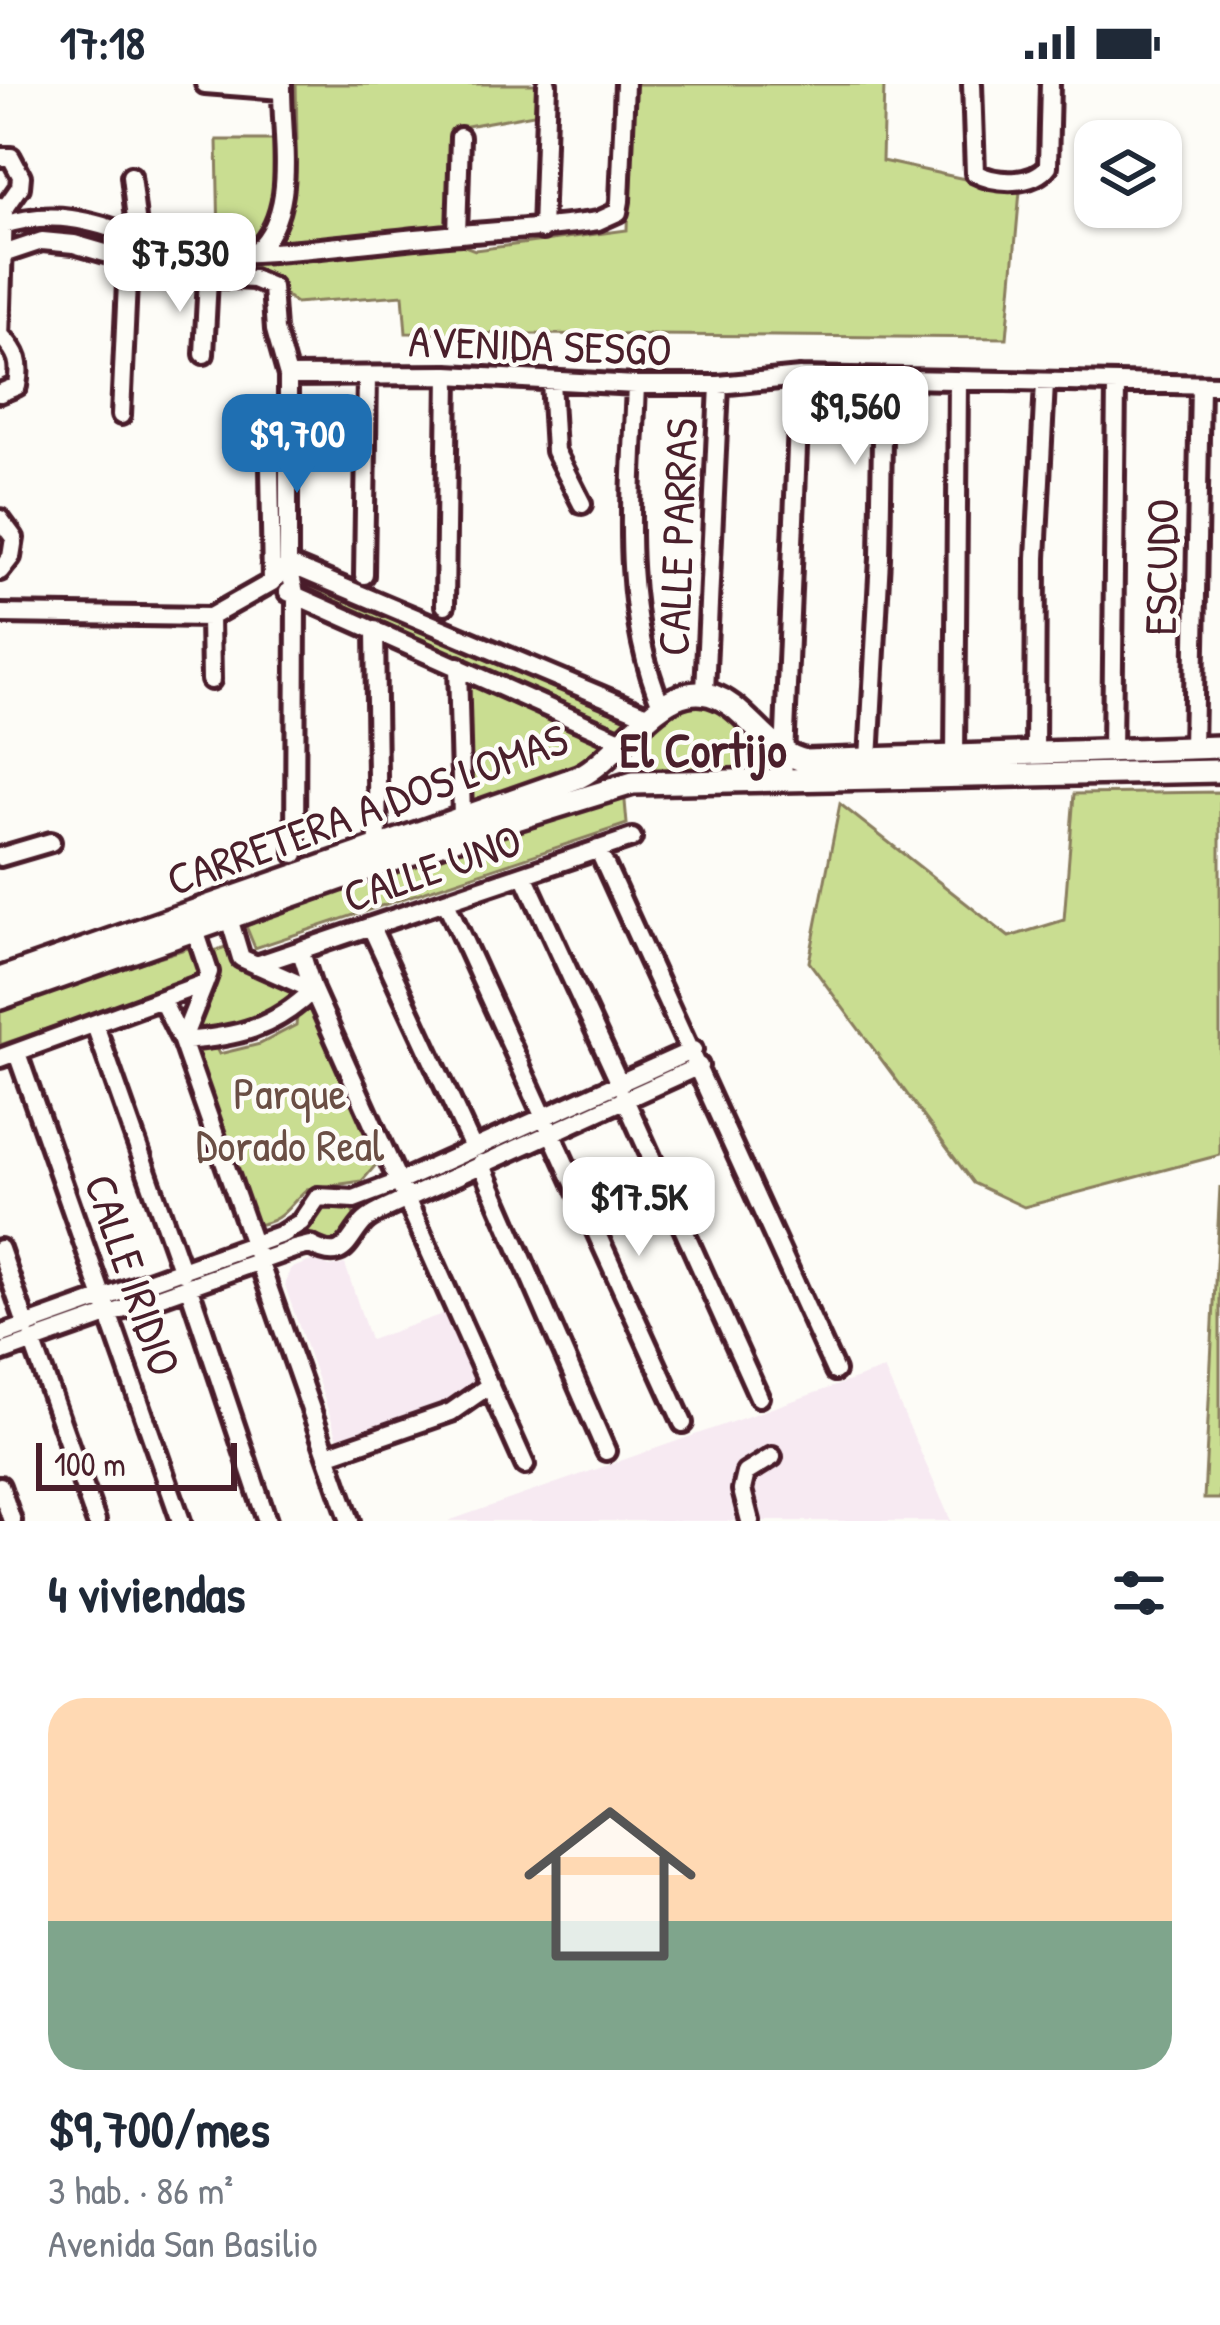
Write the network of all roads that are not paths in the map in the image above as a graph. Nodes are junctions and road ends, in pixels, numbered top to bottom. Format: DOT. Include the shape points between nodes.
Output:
graph roads {
  1 [pos="205,84"];
  2 [pos="547,84"];
  3 [pos="625,84"];
  4 [pos="972,84"];
  5 [pos="1050,84"];
  6 [pos="281,87"];
  7 [pos="460,137"];
  8 [pos="0,157"];
  9 [pos="131,176"];
  10 [pos="2,217"];
  11 [pos="542,230"];
  12 [pos="457,234"];
  13 [pos="138,236"];
  14 [pos="255,252"];
  15 [pos="0,255"];
  16 [pos="128,261"];
  17 [pos="208,279"];
  18 [pos="253,279"];
  19 [pos="1,338"];
  20 [pos="204,354"];
  21 [pos="448,375"];
  22 [pos="289,376"];
  23 [pos="368,376"];
  24 [pos="800,377"];
  25 [pos="883,379"];
  26 [pos="551,381"];
  27 [pos="958,381"];
  28 [pos="1045,383"];
  29 [pos="1116,383"];
  30 [pos="636,385"];
  31 [pos="719,385"];
  32 [pos="1200,386"];
  33 [pos="1220,386"];
  34 [pos="0,393"];
  35 [pos="269,410"];
  36 [pos="121,415"];
  37 [pos="582,504"];
  38 [pos="0,519"];
  39 [pos="288,564"];
  40 [pos="0,572"];
  41 [pos="364,575"];
  42 [pos="272,582"];
  43 [pos="296,597"];
  44 [pos="446,605"];
  45 [pos="0,614"];
  46 [pos="210,616"];
  47 [pos="375,630"];
  48 [pos="458,665"];
  49 [pos="211,680"];
  50 [pos="706,691"];
  51 [pos="655,710"];
  52 [pos="625,742"];
  53 [pos="1220,747"];
  54 [pos="1193,749"];
  55 [pos="1112,752"];
  56 [pos="783,753"];
  57 [pos="1035,753"];
  58 [pos="956,757"];
  59 [pos="869,760"];
  60 [pos="1220,771"];
  61 [pos="783,781"];
  62 [pos="463,817"];
  63 [pos="632,838"];
  64 [pos="51,842"];
  65 [pos="378,848"];
  66 [pos="598,849"];
  67 [pos="295,854"];
  68 [pos="0,857"];
  69 [pos="524,875"];
  70 [pos="290,888"];
  71 [pos="446,902"];
  72 [pos="231,924"];
  73 [pos="371,927"];
  74 [pos="198,936"];
  75 [pos="301,952"];
  76 [pos="256,965"];
  77 [pos="0,979"];
  78 [pos="206,983"];
  79 [pos="313,990"];
  80 [pos="0,998"];
  81 [pos="162,1001"];
  82 [pos="95,1025"];
  83 [pos="182,1041"];
  84 [pos="8,1055"];
  85 [pos="696,1058"];
  86 [pos="622,1090"];
  87 [pos="549,1123"];
  88 [pos="477,1156"];
  89 [pos="402,1191"];
  90 [pos="354,1199"];
  91 [pos="301,1222"];
  92 [pos="363,1222"];
  93 [pos="310,1245"];
  94 [pos="0,1249"];
  95 [pos="257,1252"];
  96 [pos="186,1280"];
  97 [pos="103,1299"];
  98 [pos="109,1318"];
  99 [pos="0,1335"];
  100 [pos="30,1335"];
  101 [pos="0,1353"];
  102 [pos="835,1372"];
  103 [pos="490,1385"];
  104 [pos="759,1397"];
  105 [pos="683,1423"];
  106 [pos="606,1451"];
  107 [pos="328,1454"];
  108 [pos="772,1457"];
  109 [pos="525,1465"];
  110 [pos="0,1486"];
  111 [pos="12,1521"];
  112 [pos="96,1521"];
  113 [pos="181,1521"];
  114 [pos="267,1521"];
  115 [pos="350,1521"];
  116 [pos="750,1521"];
  1 -- 6 [label="street"];
  2 -- 11 [label="street"];
  3 -- 11 [label="street" via="618,212"];
  4 -- 5 [label="street" via="975,172 1027,180 1048,166"];
  6 -- 14 [label="street" via="283,205 278,226"];
  7 -- 12 [label="street"];
  8 -- 10 [label="street" via="10,157 21,176"];
  9 -- 13 [label="street"];
  10 -- 13 [label="street" via="84,217"];
  10 -- 15 [label="street"];
  11 -- 12 [label="street"];
  12 -- 14 [label="street"];
  13 -- 14 [label="street" via="186,251"];
  14 -- 18 [label="street"];
  15 -- 16 [label="street" via="43,241"];
  15 -- 19 [label="street"];
  16 -- 17 [label="street"];
  16 -- 36 [label="street"];
  17 -- 18 [label="street"];
  17 -- 20 [label="street"];
  18 -- 22 [label="street" via="276,295 275,330"];
  19 -- 34 [label="street" via="21,368 17,386"];
  21 -- 23 [label="street, AVENIDA SESGO"];
  21 -- 26 [label="street, AVENIDA SESGO"];
  21 -- 44 [label="street"];
  22 -- 23 [label="street, AVENIDA SESGO"];
  22 -- 39 [label="street"];
  23 -- 41 [label="street"];
  24 -- 25 [label="street, AVENIDA SESGO"];
  24 -- 31 [label="street, AVENIDA SESGO"];
  24 -- 56 [label="street"];
  25 -- 27 [label="street, AVENIDA SESGO"];
  25 -- 59 [label="street"];
  26 -- 30 [label="street, AVENIDA SESGO"];
  26 -- 37 [label="street" via="555,451"];
  27 -- 28 [label="street, AVENIDA SESGO"];
  27 -- 58 [label="street"];
  28 -- 29 [label="street, AVENIDA SESGO"];
  28 -- 57 [label="street"];
  29 -- 32 [label="street, AVENIDA SESGO"];
  29 -- 55 [label="street"];
  30 -- 31 [label="street, AVENIDA SESGO"];
  30 -- 51 [label="street" via="630,562"];
  31 -- 50 [label="street, CALLE PARRAS"];
  32 -- 33 [label="street, AVENIDA SESGO"];
  32 -- 54 [label="street, ESCUDO"];
  35 -- 42 [label="street"];
  38 -- 40 [label="street" via="14,538"];
  39 -- 42 [label="street"];
  39 -- 43 [label="street"];
  39 -- 51 [label="street"];
  42 -- 43 [label="street"];
  42 -- 46 [label="street"];
  43 -- 47 [label="street"];
  43 -- 67 [label="street"];
  45 -- 46 [label="street"];
  46 -- 49 [label="street"];
  47 -- 48 [label="street"];
  47 -- 65 [label="street"];
  48 -- 52 [label="street"];
  48 -- 62 [label="street"];
  50 -- 51 [label="main road"];
  50 -- 56 [label="main road"];
  51 -- 52 [label="main road, CARRETERA A DOS LOMAS"];
  52 -- 62 [label="main road, CARRETERA A DOS LOMAS" via="579,777"];
  53 -- 54 [label="main road"];
  54 -- 55 [label="main road"];
  55 -- 57 [label="main road"];
  56 -- 59 [label="main road" via="806,761"];
  56 -- 61 [label="street"];
  57 -- 58 [label="main road"];
  58 -- 59 [label="main road"];
  60 -- 61 [label="main road, CARRETERA A DOS LOMAS"];
  61 -- 70 [label="main road, CARRETERA A DOS LOMAS" via="662,780 601,789"];
  62 -- 65 [label="main road, CARRETERA A DOS LOMAS"];
  63 -- 66 [label="street, CALLE UNO"];
  64 -- 68 [label="street"];
  65 -- 70 [label="main road, CARRETERA A DOS LOMAS"];
  66 -- 69 [label="street, CALLE UNO"];
  66 -- 85 [label="street"];
  69 -- 71 [label="street, CALLE UNO"];
  69 -- 86 [label="street"];
  70 -- 72 [label="main road, CARRETERA A DOS LOMAS"];
  70 -- 77 [label="main road, CARRETERA A DOS LOMAS"];
  71 -- 73 [label="street, CALLE UNO"];
  71 -- 87 [label="street"];
  72 -- 74 [label="main road, CARRETERA A DOS LOMAS"];
  72 -- 76 [label="street" via="241,958"];
  73 -- 75 [label="street, CALLE UNO"];
  73 -- 88 [label="street"];
  74 -- 78 [label="street"];
  74 -- 80 [label="main road, CARRETERA A DOS LOMAS"];
  75 -- 76 [label="street, CALLE UNO"];
  75 -- 79 [label="street"];
  76 -- 79 [label="street"];
  78 -- 81 [label="street"];
  78 -- 83 [label="street"];
  79 -- 83 [label="street" via="281,1020 253,1032"];
  79 -- 89 [label="street"];
  81 -- 82 [label="street"];
  81 -- 83 [label="street"];
  82 -- 84 [label="street"];
  82 -- 96 [label="street"];
  83 -- 95 [label="street"];
  84 -- 97 [label="street, CALLE IRIDIO"];
  85 -- 86 [label="street"];
  85 -- 102 [label="street"];
  86 -- 87 [label="street"];
  86 -- 104 [label="street"];
  87 -- 88 [label="street"];
  87 -- 105 [label="street"];
  88 -- 89 [label="street"];
  88 -- 106 [label="street"];
  89 -- 90 [label="street"];
  89 -- 92 [label="street"];
  89 -- 103 [label="street"];
  90 -- 91 [label="street" via="318,1197"];
  90 -- 92 [label="street"];
  91 -- 93 [label="street"];
  91 -- 95 [label="street"];
  92 -- 93 [label="street" via="340,1250"];
  93 -- 95 [label="street"];
  94 -- 100 [label="street"];
  95 -- 96 [label="street"];
  95 -- 107 [label="street"];
  96 -- 97 [label="street"];
  96 -- 98 [label="street"];
  96 -- 114 [label="street"];
  97 -- 98 [label="street, CALLE IRIDIO"];
  97 -- 100 [label="street"];
  98 -- 100 [label="street"];
  98 -- 113 [label="street, CALLE IRIDIO"];
  99 -- 100 [label="street"];
  100 -- 101 [label="street"];
  100 -- 112 [label="street"];
  103 -- 107 [label="street" via="451,1412"];
  103 -- 109 [label="street"];
  107 -- 115 [label="street"];
  108 -- 116 [label="street" via="746,1473"];
  110 -- 111 [label="street"];
}
